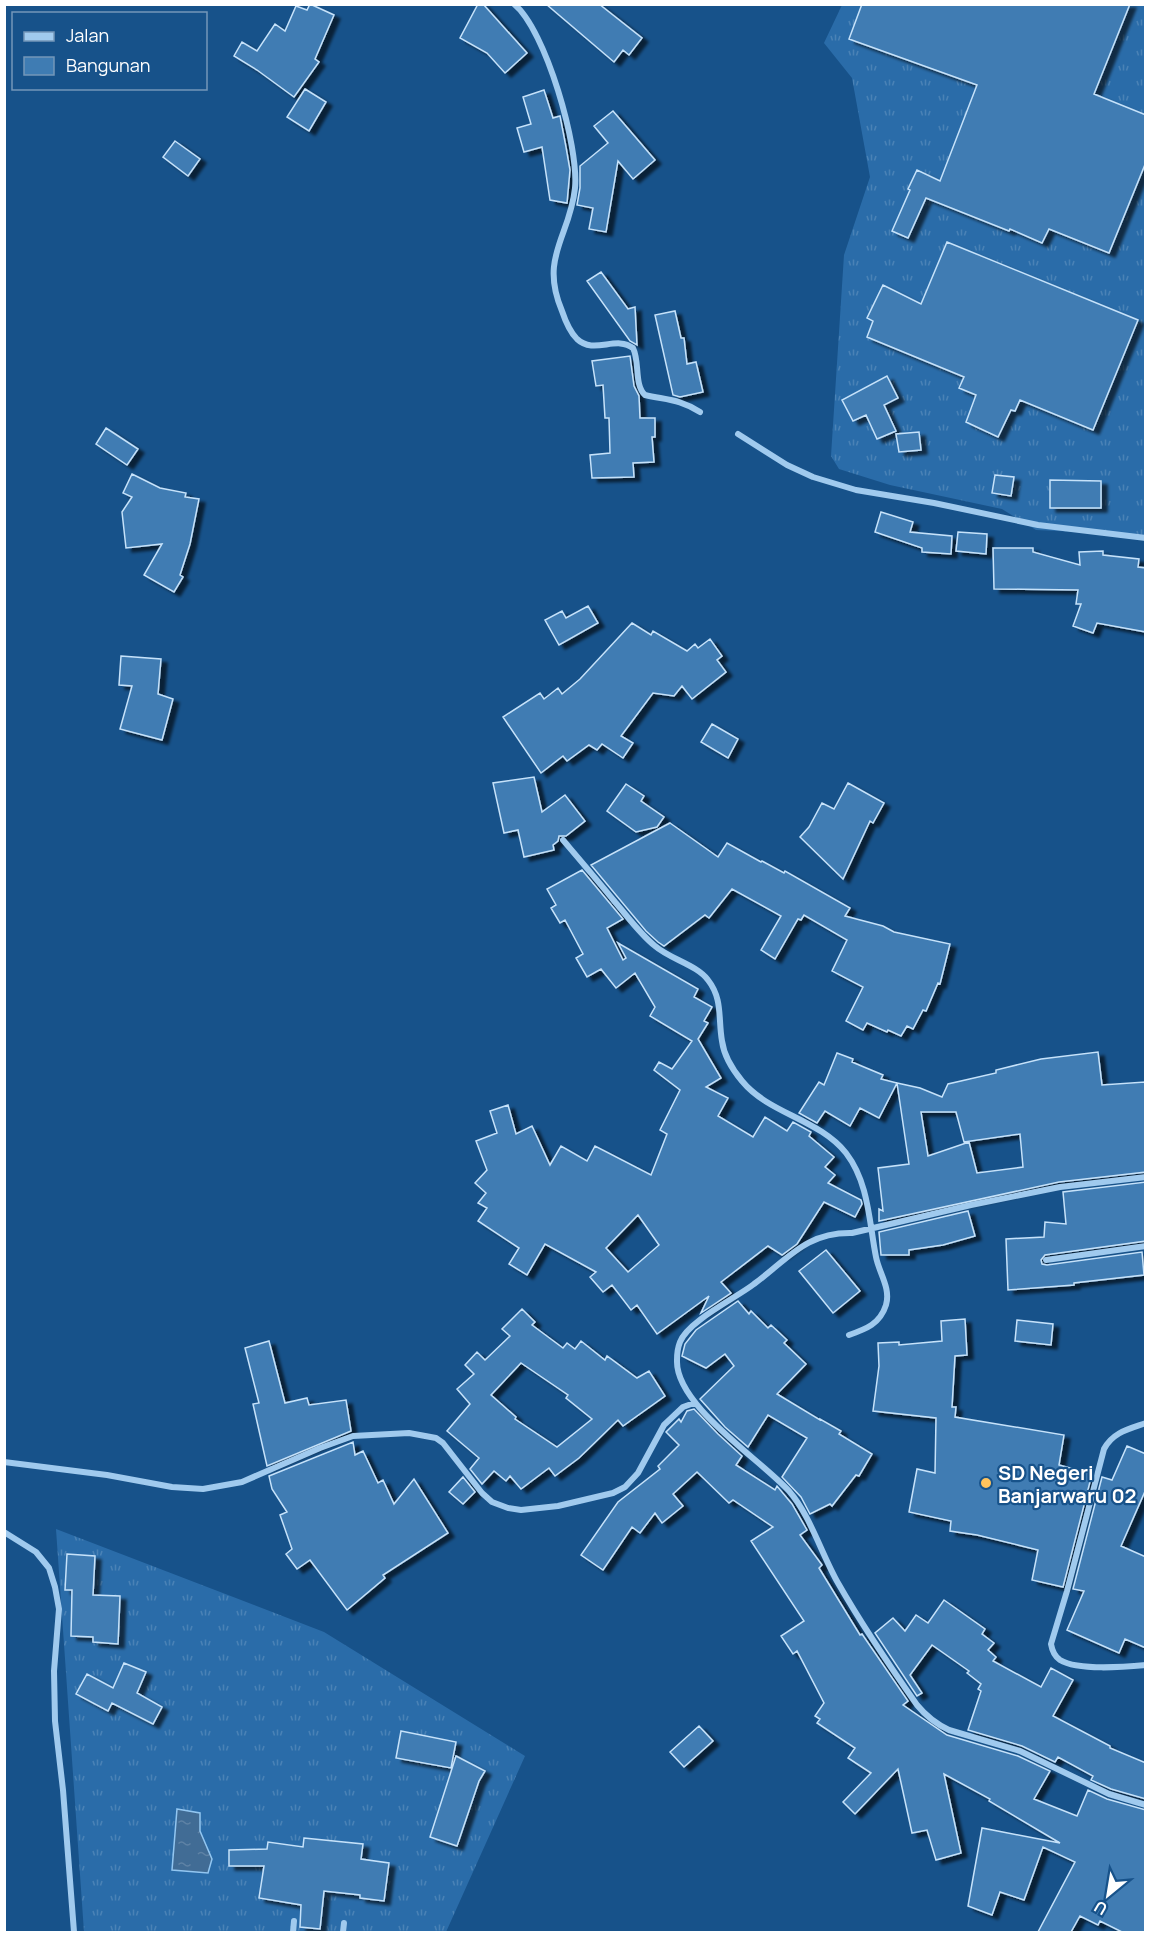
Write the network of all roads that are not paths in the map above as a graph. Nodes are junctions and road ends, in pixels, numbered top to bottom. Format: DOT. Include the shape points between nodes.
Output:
graph roads {
  1 [pos="514,4"];
  2 [pos="700,412"];
  3 [pos="738,434"];
  4 [pos="1146,538"];
  5 [pos="563,840"];
  6 [pos="1146,1177"];
  7 [pos="872,1227"];
  8 [pos="1146,1246"];
  9 [pos="1046,1260"];
  10 [pos="849,1335"];
  11 [pos="694,1403"];
  12 [pos="1146,1423"];
  13 [pos="4,1462"];
  14 [pos="4,1532"];
  15 [pos="1146,1665"];
  16 [pos="1146,1805"];
  17 [pos="294,1922"];
  18 [pos="344,1923"];
  19 [pos="74,1932"];
  20 [pos="293,1932"];
  21 [pos="344,1932"];
  1 -- 2 [label="street" via="541,45 565,116 572,153 575,187 553,271 553,286 564,317 584,344 627,344 633,348 642,393 686,403"];
  3 -- 4 [label="street" via="787,465 856,490 1038,525"];
  5 -- 7 [label="street" via="654,946 708,979 719,1002 722,1042 732,1068 754,1094 825,1135 846,1152 864,1190"];
  6 -- 7 [label="street" via="1060,1187"];
  7 -- 10 [label="street" via="876,1258 886,1287 886,1304 870,1328"];
  7 -- 11 [label="street" via="819,1237 808,1243 691,1327 680,1342 677,1363"];
  8 -- 9 [label="street"];
  11 -- 13 [label="street" via="683,1407 664,1425 638,1473 625,1487 535,1509 508,1508 492,1502 443,1443 409,1433 353,1436 242,1482 203,1489"];
  11 -- 16 [label="street" via="791,1493 860,1620 925,1714 949,1730 1020,1751 1109,1794"];
  12 -- 15 [label="street" via="1117,1433 1104,1449 1051,1644 1055,1655 1068,1663"];
  14 -- 19 [label="street" via="36,1552 49,1568 59,1609 55,1721"];
  17 -- 20 [label="street"];
  18 -- 21 [label="street"];
}
